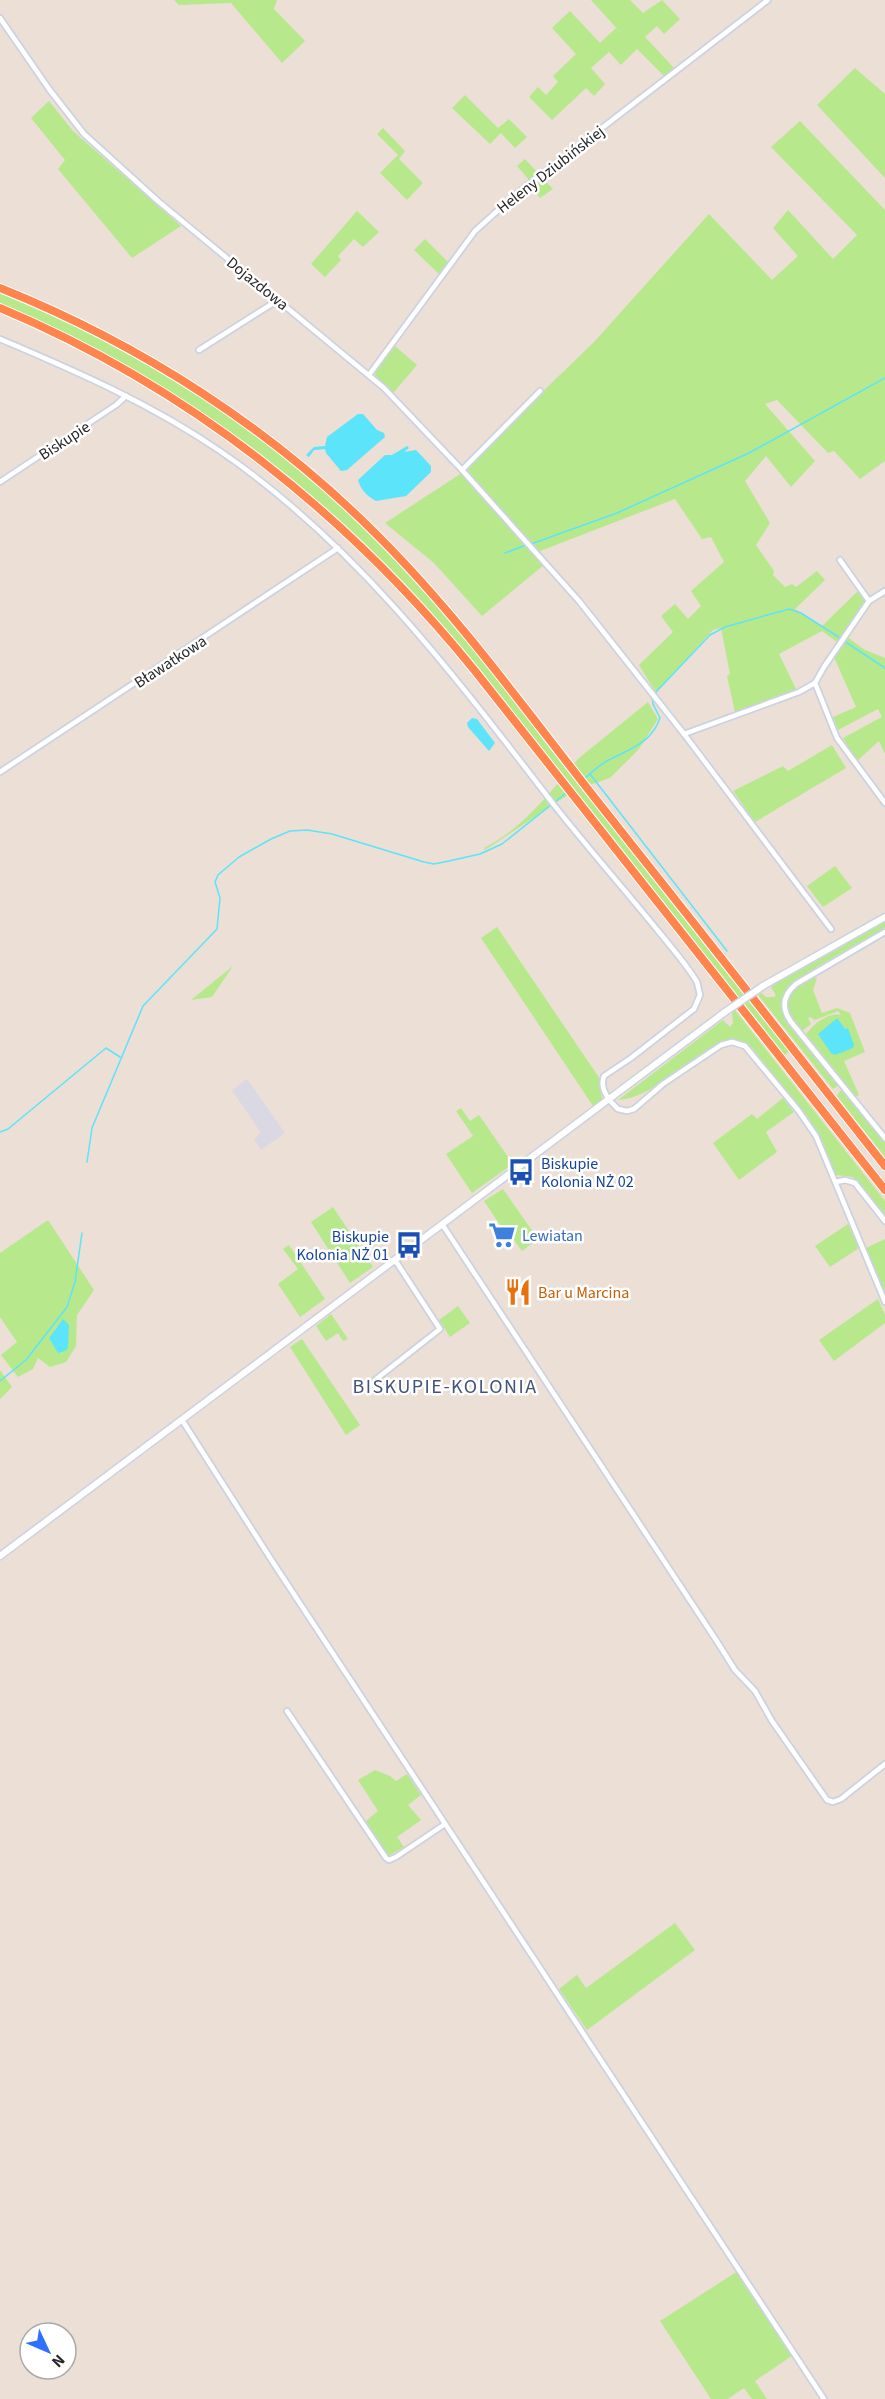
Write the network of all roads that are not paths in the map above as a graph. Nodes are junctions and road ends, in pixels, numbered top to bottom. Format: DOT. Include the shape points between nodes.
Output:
graph roads {
  1 [pos="768,0"];
  2 [pos="0,18"];
  3 [pos="0,288"];
  4 [pos="278,300"];
  5 [pos="0,308"];
  6 [pos="0,339"];
  7 [pos="200,350"];
  8 [pos="369,375"];
  9 [pos="540,391"];
  10 [pos="126,396"];
  11 [pos="462,470"];
  12 [pos="0,482"];
  13 [pos="338,548"];
  14 [pos="840,560"];
  15 [pos="885,591"];
  16 [pos="869,601"];
  17 [pos="815,683"];
  18 [pos="684,734"];
  19 [pos="0,772"];
  20 [pos="885,803"];
  21 [pos="885,917"];
  22 [pos="831,929"];
  23 [pos="885,932"];
  24 [pos="609,1100"];
  25 [pos="885,1138"];
  26 [pos="885,1166"];
  27 [pos="836,1182"];
  28 [pos="885,1190"];
  29 [pos="885,1221"];
  30 [pos="442,1224"];
  31 [pos="395,1260"];
  32 [pos="885,1302"];
  33 [pos="375,1380"];
  34 [pos="182,1420"];
  35 [pos="0,1556"];
  36 [pos="287,1711"];
  37 [pos="885,1764"];
  38 [pos="445,1824"];
  39 [pos="824,2399"];
  1 -- 8 [label="street, Heleny Dziubińskiej" via="485,221"];
  2 -- 4 [label="street, Dojazdowa" via="84,134"];
  3 -- 26 [label="highway" via="80,323 161,366 236,415 353,512 419,580"];
  4 -- 7 [label="street"];
  4 -- 8 [label="street, Dojazdowa"];
  5 -- 28 [label="highway" via="84,347 167,394 222,430 350,534 455,646"];
  6 -- 10 [label="street"];
  8 -- 11 [label="street, Dojazdowa"];
  9 -- 11 [label="street"];
  10 -- 12 [label="street, Biskupie"];
  10 -- 13 [label="street" via="220,451"];
  11 -- 18 [label="street, Dojazdowa" via="579,600"];
  13 -- 19 [label="street, Bławatkowa"];
  13 -- 24 [label="street" via="451,672 699,986 699,999 689,1013 604,1076 602,1088"];
  14 -- 16 [label="street"];
  15 -- 16 [label="street"];
  16 -- 17 [label="street"];
  17 -- 18 [label="street"];
  17 -- 20 [label="street" via="840,742"];
  18 -- 22 [label="street, Dojazdowa"];
  21 -- 24 [label="street, bridge" via="763,986"];
  23 -- 25 [label="street" via="796,984 787,994 784,1006 788,1018"];
  24 -- 27 [label="street" via="621,1111 634,1109 712,1051 728,1042 739,1043 759,1060 811,1128"];
  24 -- 30 [label="street"];
  27 -- 29 [label="street" via="855,1183"];
  27 -- 32 [label="street"];
  30 -- 31 [label="street"];
  30 -- 37 [label="street" via="735,1670 755,1691 827,1800 841,1799"];
  31 -- 33 [label="street" via="440,1329"];
  31 -- 34 [label="street"];
  34 -- 35 [label="street"];
  34 -- 38 [label="street"];
  36 -- 38 [label="street" via="386,1858 396,1857"];
  38 -- 39 [label="street"];
}
